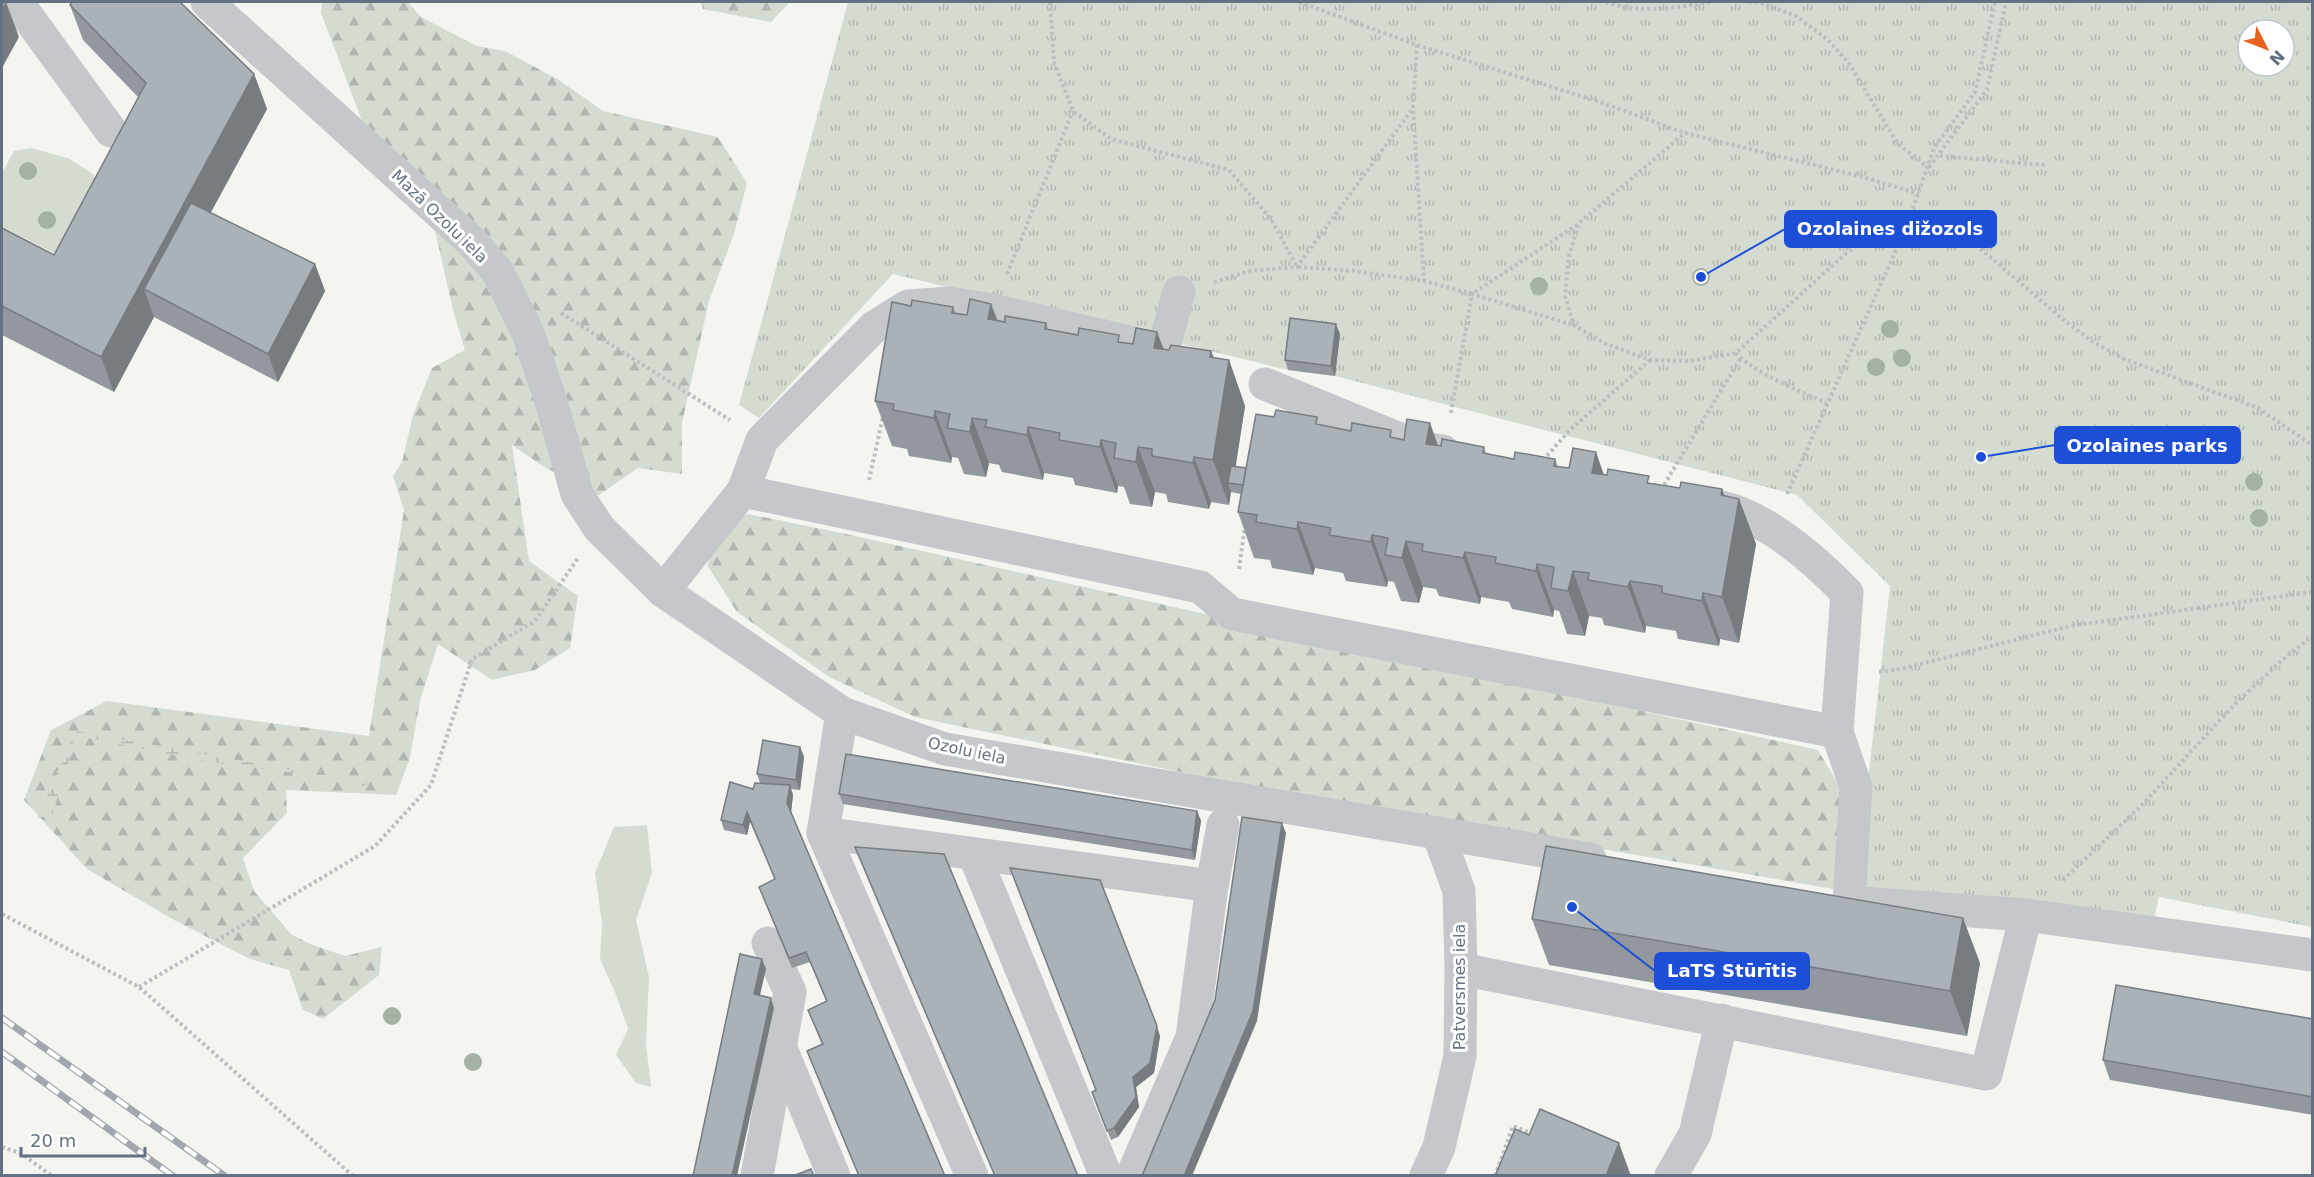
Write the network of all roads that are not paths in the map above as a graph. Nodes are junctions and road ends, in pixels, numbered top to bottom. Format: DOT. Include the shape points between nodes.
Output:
graph roads {
  1 [pos="17,2"];
  2 [pos="207,2"];
  3 [pos="111,131"];
  4 [pos="1179,292"];
  5 [pos="1265,384"];
  6 [pos="1456,453"];
  7 [pos="743,491"];
  8 [pos="1660,493"];
  9 [pos="577,494"];
  10 [pos="663,591"];
  11 [pos="842,713"];
  12 [pos="1837,732"];
  13 [pos="1223,825"];
  14 [pos="822,833"];
  15 [pos="1438,833"];
  16 [pos="974,854"];
  17 [pos="1614,863"];
  18 [pos="1212,886"];
  19 [pos="1814,896"];
  20 [pos="1849,902"];
  21 [pos="2026,915"];
  22 [pos="768,943"];
  23 [pos="2313,955"];
  24 [pos="1461,969"];
  25 [pos="1722,1020"];
  26 [pos="780,1046"];
  27 [pos="757,1176"];
  28 [pos="834,1176"];
  29 [pos="972,1176"];
  30 [pos="1106,1176"];
  31 [pos="1132,1176"];
  32 [pos="1426,1176"];
  33 [pos="1671,1176"];
  1 -- 3 [label="street"];
  2 -- 9 [label="street, Mazā Ozolu iela" via="472,242 498,272 528,333"];
  4 -- 7 [label="street" via="1163,350 993,310 949,303 908,306 874,327 762,440"];
  5 -- 6 [label="street" via="1422,448"];
  7 -- 10 [label="street"];
  7 -- 12 [label="street" via="1200,587 1232,614"];
  8 -- 12 [label="street" via="1732,510 1772,530 1824,569 1847,593"];
  9 -- 10 [label="street, Ozolu iela" via="599,528"];
  10 -- 11 [label="street, Ozolu iela"];
  11 -- 14 [label="street"];
  11 -- 15 [label="street, Ozolu iela" via="945,749"];
  12 -- 20 [label="street" via="1856,787"];
  13 -- 18 [label="street"];
  14 -- 16 [label="street"];
  14 -- 29 [label="street"];
  15 -- 17 [label="street, Ozolu iela"];
  15 -- 24 [label="street, Patversmes iela" via="1459,891"];
  16 -- 18 [label="street"];
  16 -- 30 [label="street"];
  18 -- 31 [label="street" via="1192,1037"];
  19 -- 20 [label="street"];
  20 -- 21 [label="street"];
  21 -- 23 [label="street"];
  21 -- 25 [label="street" via="1986,1074"];
  22 -- 26 [label="street" via="790,992"];
  24 -- 25 [label="street"];
  24 -- 32 [label="street, Patversmes iela" via="1460,1056 1439,1147"];
  25 -- 33 [label="street" via="1695,1134"];
  26 -- 27 [label="street"];
  26 -- 28 [label="street"];
}
